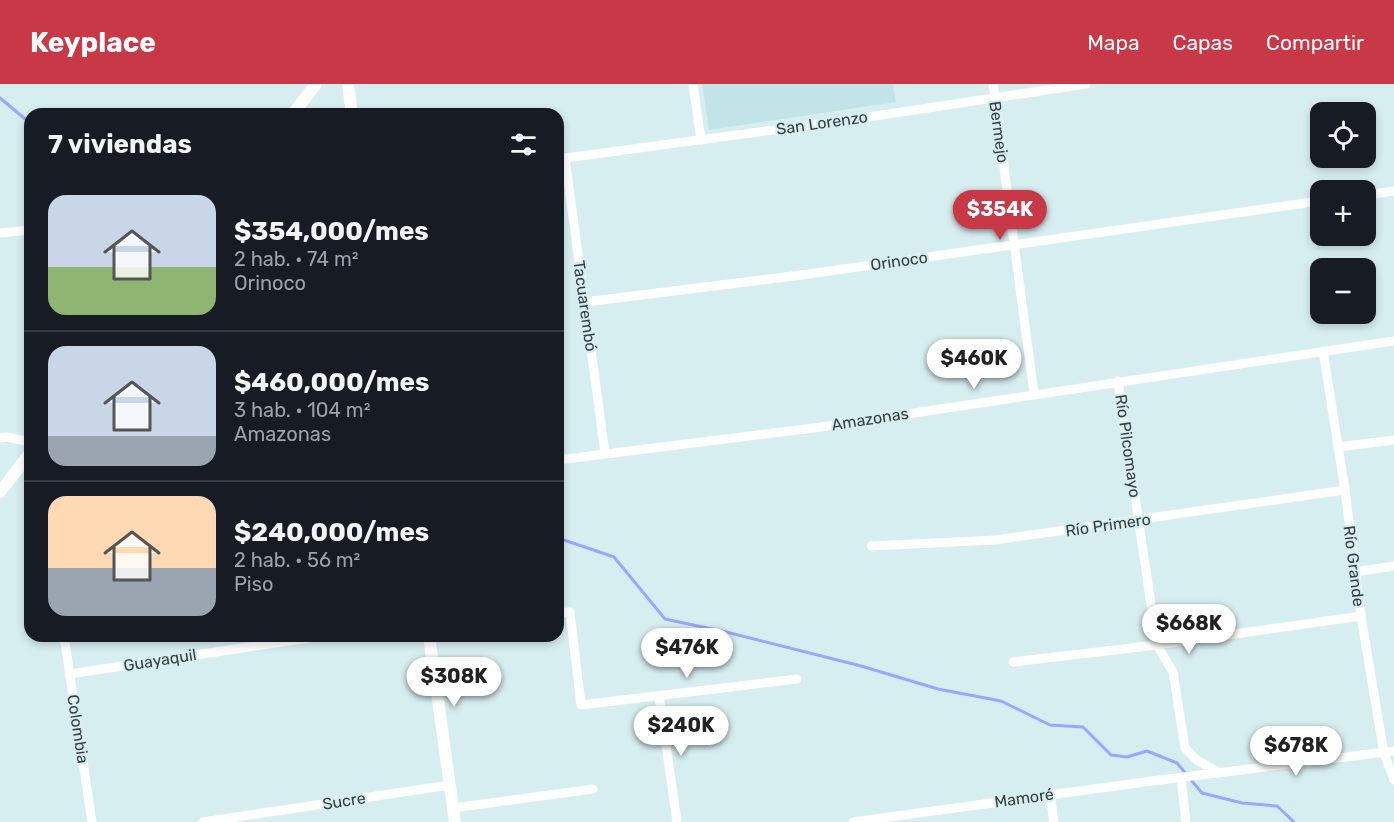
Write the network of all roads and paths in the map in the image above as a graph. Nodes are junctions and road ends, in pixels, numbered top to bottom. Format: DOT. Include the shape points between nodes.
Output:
graph roads {
  1 [pos="316,84"];
  2 [pos="348,84"];
  3 [pos="693,84"];
  4 [pos="993,84"];
  5 [pos="1086,84"];
  6 [pos="994,97"];
  7 [pos="298,108"];
  8 [pos="351,108"];
  9 [pos="701,140"];
  10 [pos="564,159"];
  11 [pos="564,177"];
  12 [pos="1394,190"];
  13 [pos="1376,193"];
  14 [pos="1310,202"];
  15 [pos="24,231"];
  16 [pos="0,233"];
  17 [pos="1014,245"];
  18 [pos="585,302"];
  19 [pos="1394,341"];
  20 [pos="1323,351"];
  21 [pos="1118,381"];
  22 [pos="1034,394"];
  23 [pos="0,438"];
  24 [pos="1394,440"];
  25 [pos="24,441"];
  26 [pos="1338,447"];
  27 [pos="606,453"];
  28 [pos="564,459"];
  29 [pos="24,461"];
  30 [pos="1345,490"];
  31 [pos="0,492"];
  32 [pos="1139,521"];
  33 [pos="871,546"];
  34 [pos="1394,566"];
  35 [pos="1355,572"];
  36 [pos="564,612"];
  37 [pos="1361,616"];
  38 [pos="65,642"];
  39 [pos="282,642"];
  40 [pos="430,642"];
  41 [pos="1157,645"];
  42 [pos="1013,662"];
  43 [pos="69,674"];
  44 [pos="797,679"];
  45 [pos="659,696"];
  46 [pos="1389,752"];
  47 [pos="1220,774"];
  48 [pos="1180,778"];
  49 [pos="1394,780"];
  50 [pos="450,785"];
  51 [pos="593,789"];
  52 [pos="1050,794"];
  53 [pos="453,808"];
  54 [pos="932,812"];
  55 [pos="92,822"];
  56 [pos="203,822"];
  57 [pos="455,822"];
  58 [pos="677,822"];
  59 [pos="853,822"];
  60 [pos="933,822"];
  61 [pos="1054,822"];
  62 [pos="1186,822"];
  1 -- 7 [label="main road"];
  2 -- 8 [label="main road"];
  3 -- 9 [label="street"];
  4 -- 6 [label="street, Bermejo"];
  5 -- 6 [label="street, San Lorenzo"];
  6 -- 9 [label="street, San Lorenzo"];
  6 -- 17 [label="street, Bermejo"];
  9 -- 10 [label="street, San Lorenzo"];
  11 -- 18 [label="street, Tacuarembó"];
  12 -- 13 [label="street"];
  14 -- 17 [label="street, Orinoco"];
  15 -- 16 [label="street"];
  17 -- 18 [label="street, Orinoco"];
  17 -- 22 [label="street, Bermejo"];
  18 -- 27 [label="street, Tacuarembó"];
  19 -- 20 [label="street, Amazonas"];
  20 -- 21 [label="street, Amazonas"];
  20 -- 26 [label="street, Río Grande"];
  21 -- 22 [label="street, Amazonas"];
  21 -- 32 [label="street, Río Pilcomayo"];
  22 -- 27 [label="street, Amazonas" via="814,428"];
  23 -- 25 [label="street"];
  24 -- 26 [label="street"];
  26 -- 30 [label="street, Río Grande"];
  27 -- 28 [label="street, Amazonas"];
  29 -- 31 [label="main road"];
  30 -- 32 [label="street, Río Primero"];
  30 -- 35 [label="street, Río Grande"];
  32 -- 33 [label="street, Río Primero" via="995,540"];
  32 -- 41 [label="street, Río Pilcomayo"];
  34 -- 35 [label="street"];
  35 -- 37 [label="street, Río Grande"];
  36 -- 45 [label="street" via="570,612 581,705"];
  37 -- 41 [label="street"];
  37 -- 46 [label="street, Río Grande"];
  38 -- 43 [label="street, Colombia"];
  39 -- 43 [label="street, Guayaquil"];
  40 -- 50 [label="main road"];
  41 -- 42 [label="street"];
  41 -- 47 [label="street, Río Pilcomayo" via="1173,672 1185,748"];
  43 -- 55 [label="street, Colombia"];
  44 -- 45 [label="street"];
  45 -- 58 [label="street"];
  46 -- 47 [label="street, Mamoré"];
  46 -- 49 [label="street, Río Grande"];
  47 -- 48 [label="street, Mamoré"];
  48 -- 52 [label="street, Mamoré"];
  48 -- 62 [label="street"];
  50 -- 53 [label="main road"];
  50 -- 56 [label="street, Sucre"];
  51 -- 53 [label="street"];
  52 -- 54 [label="street, Mamoré"];
  52 -- 61 [label="street"];
  53 -- 57 [label="main road"];
  54 -- 59 [label="street, Mamoré"];
  54 -- 60 [label="street"];
}
